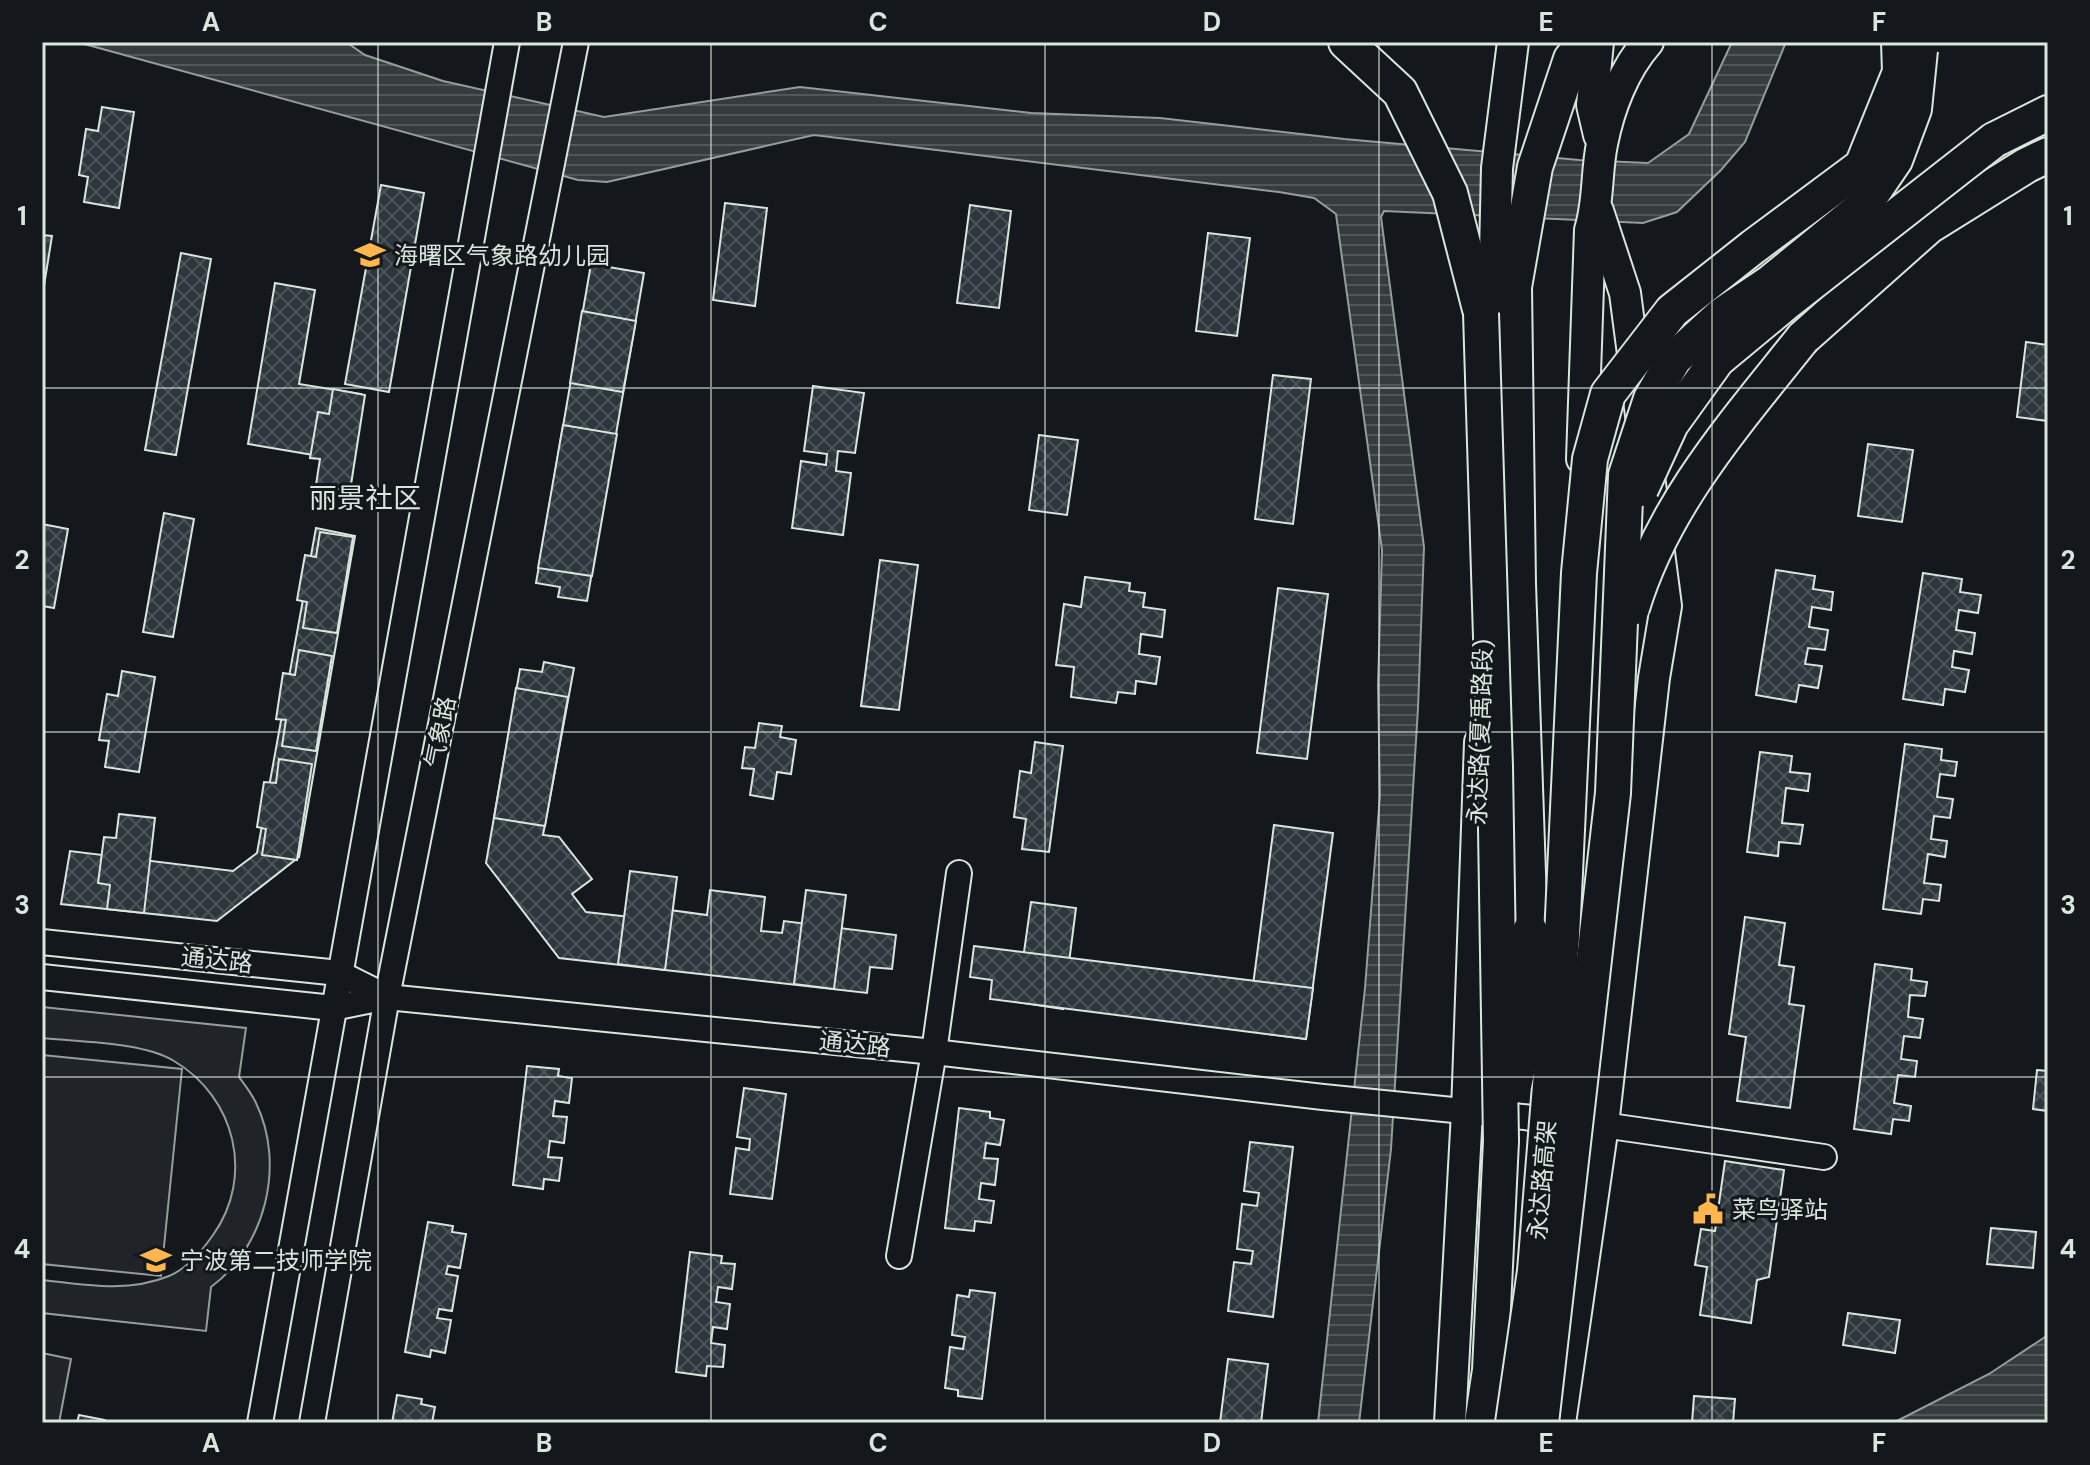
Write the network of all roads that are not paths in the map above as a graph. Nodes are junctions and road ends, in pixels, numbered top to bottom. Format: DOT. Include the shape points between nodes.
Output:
graph roads {
  1 [pos="507,42"];
  2 [pos="576,42"];
  3 [pos="1346,42"];
  4 [pos="1513,42"];
  5 [pos="1585,42"];
  6 [pos="1598,42"];
  7 [pos="1648,42"];
  8 [pos="1899,42"];
  9 [pos="1920,42"];
  10 [pos="2048,113"];
  11 [pos="1602,145"];
  12 [pos="2048,155"];
  13 [pos="1593,219"];
  14 [pos="1625,526"];
  15 [pos="959,873"];
  16 [pos="1562,937"];
  17 [pos="42,942"];
  18 [pos="339,973"];
  19 [pos="42,977"];
  20 [pos="387,997"];
  21 [pos="333,1008"];
  22 [pos="934,1052"];
  23 [pos="1467,1112"];
  24 [pos="1558,1121"];
  25 [pos="1603,1125"];
  26 [pos="1501,1141"];
  27 [pos="1824,1157"];
  28 [pos="899,1256"];
  29 [pos="260,1423"];
  30 [pos="312,1423"];
  31 [pos="1450,1423"];
  32 [pos="1482,1423"];
  33 [pos="1513,1423"];
  34 [pos="1528,1423"];
  35 [pos="1541,1423"];
  36 [pos="1560,1423"];
  1 -- 18 [label="street"];
  2 -- 20 [label="street, 气象路"];
  3 -- 26 [label="highway, bridge" via="1400,92 1450,193 1481,313"];
  4 -- 23 [label="main road, 永达路(夏禹路段)" via="1497,168"];
  5 -- 26 [label="highway, bridge" via="1571,59 1535,167 1514,287 1530,931 1525,1035"];
  6 -- 11 [label="main road" via="1592,105"];
  7 -- 11 [label="main road" via="1613,104"];
  8 -- 16 [label="highway, bridge" via="1900,72 1862,166 1672,311 1608,394 1590,459 1579,573"];
  9 -- 14 [label="highway, bridge" via="1914,109 1895,160 1863,207 1722,315 1674,359 1651,399 1626,475"];
  10 -- 14 [label="highway, bridge" via="1994,140 1717,360 1671,424"];
  11 -- 13 [label="main road"];
  12 -- 16 [label="highway, bridge" via="1929,226 1803,338 1701,466 1641,576 1611,678"];
  13 -- 24 [label="main road"];
  13 -- 25 [label="main road" via="1625,293 1666,606"];
  14 -- 35 [label="highway, bridge" via="1613,793"];
  15 -- 22 [label="street"];
  16 -- 33 [label="highway, 永达路高架, bridge" via="1535,1271"];
  17 -- 18 [label="street, 通达路"];
  18 -- 20 [label="street, 通达路"];
  18 -- 21 [label="street"];
  19 -- 21 [label="street, 通达路"];
  20 -- 21 [label="street, 通达路"];
  20 -- 22 [label="street, 通达路"];
  20 -- 30 [label="street, 气象路"];
  21 -- 29 [label="street"];
  22 -- 23 [label="street, 通达路"];
  22 -- 28 [label="street"];
  23 -- 24 [label="street, 通达路"];
  23 -- 31 [label="main road, 永达路(夏禹路段)"];
  24 -- 25 [label="street, 通达路"];
  24 -- 34 [label="main road"];
  25 -- 27 [label="street, 通达路"];
  25 -- 36 [label="main road"];
  26 -- 32 [label="highway, 永达路高架" via="1490,1370"];
}
